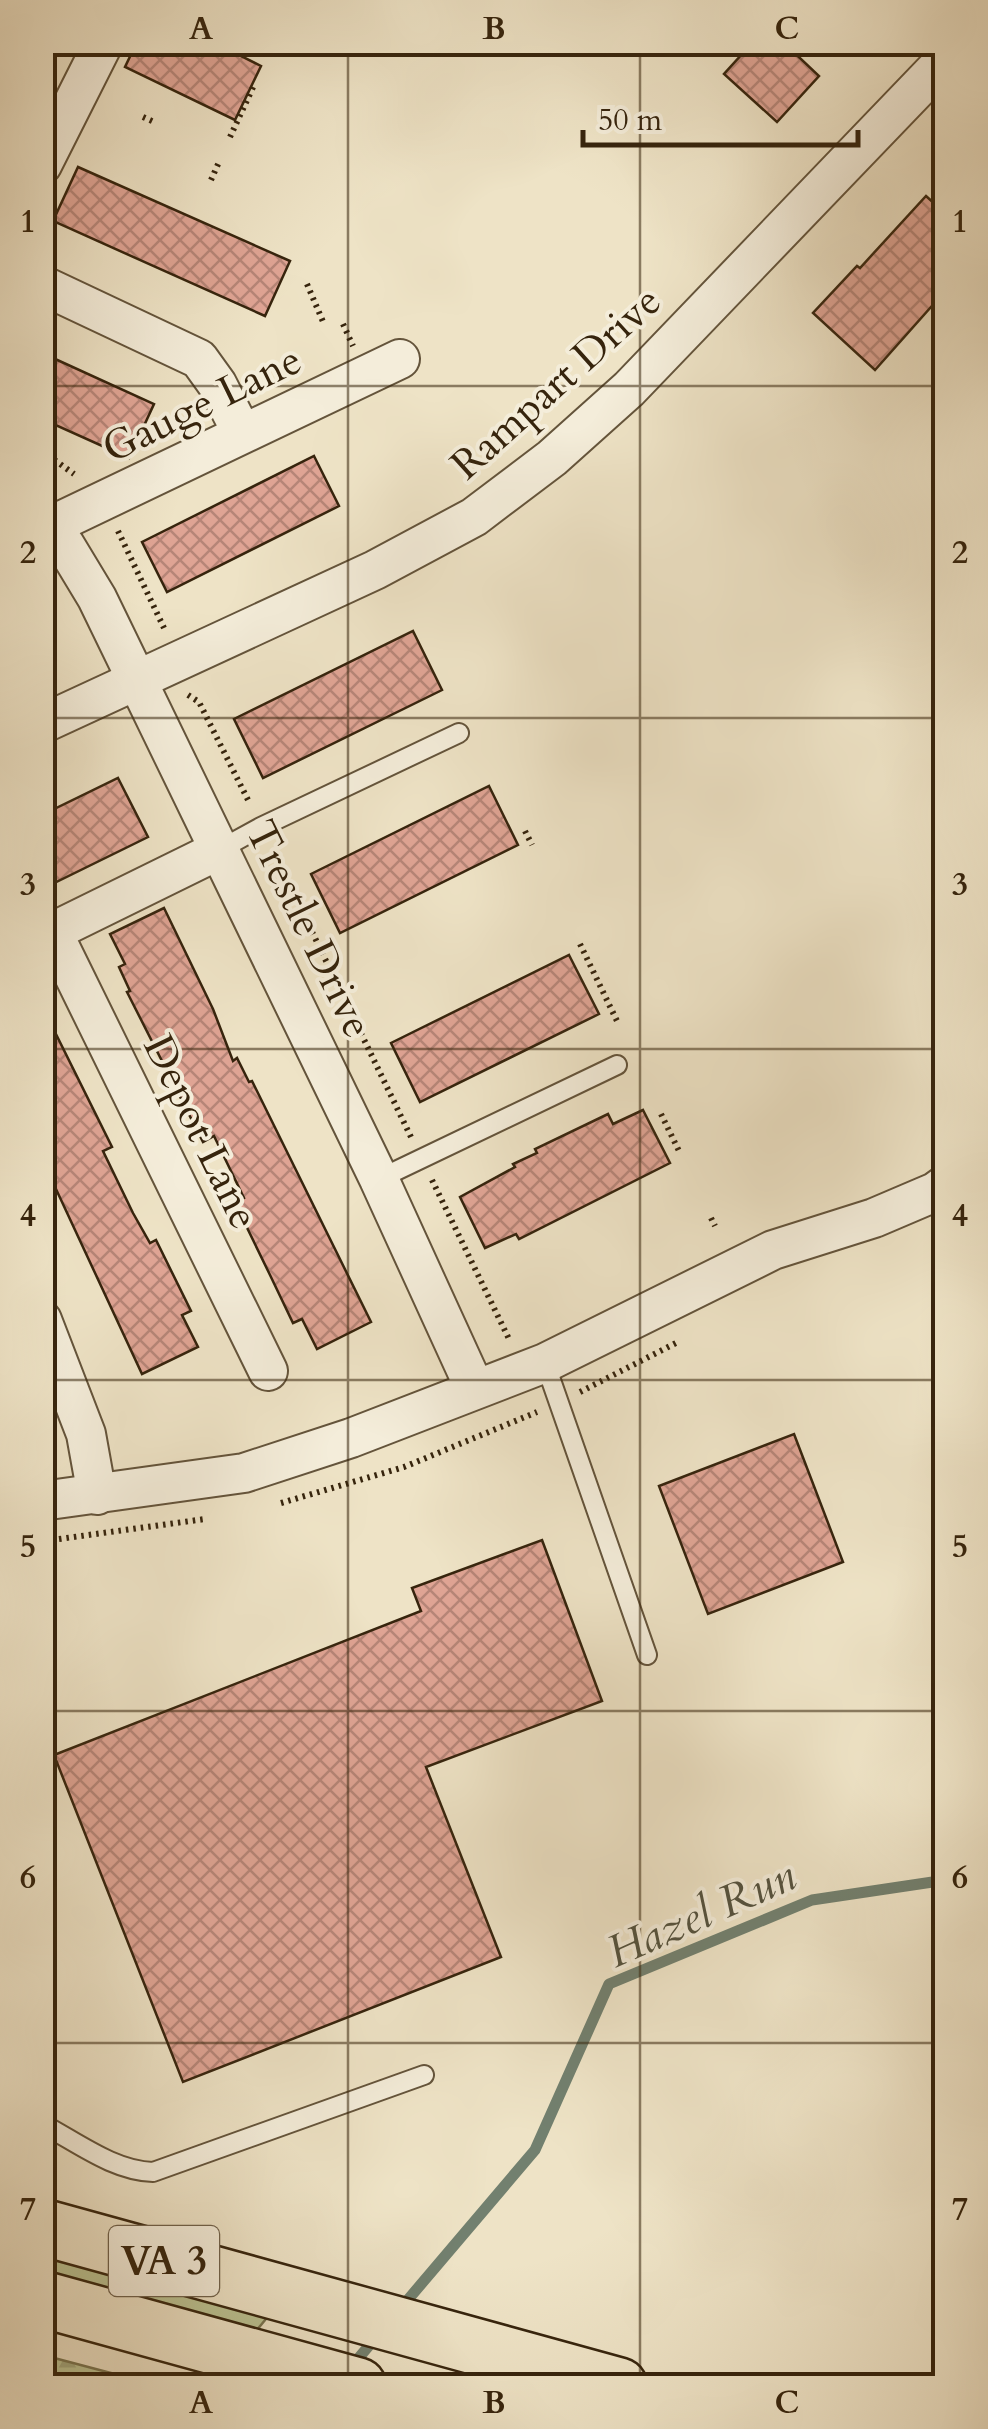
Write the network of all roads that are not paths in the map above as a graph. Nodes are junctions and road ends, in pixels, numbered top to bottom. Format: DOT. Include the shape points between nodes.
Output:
graph roads {
  1 [pos="104,42"];
  2 [pos="946,59"];
  3 [pos="42,166"];
  4 [pos="42,285"];
  5 [pos="400,359"];
  6 [pos="242,433"];
  7 [pos="45,526"];
  8 [pos="136,680"];
  9 [pos="42,724"];
  10 [pos="458,732"];
  11 [pos="221,849"];
  12 [pos="48,935"];
  13 [pos="616,1065"];
  14 [pos="379,1178"];
  15 [pos="946,1184"];
  16 [pos="42,1320"];
  17 [pos="530,1358"];
  18 [pos="268,1371"];
  19 [pos="475,1388"];
  20 [pos="97,1495"];
  21 [pos="42,1501"];
  22 [pos="646,1655"];
  23 [pos="424,2075"];
  24 [pos="42,2090"];
  25 [pos="42,2227"];
  26 [pos="42,2299"];
  27 [pos="358,2386"];
  28 [pos="619,2386"];
  1 -- 3 [label="street"];
  2 -- 8 [label="street, Rampart Drive" via="630,389 552,458 474,517 375,570"];
  4 -- 6 [label="street" via="199,358"];
  5 -- 6 [label="street, Gauge Lane"];
  6 -- 7 [label="street, Gauge Lane"];
  7 -- 8 [label="street, Trestle Drive" via="65,545 97,598"];
  8 -- 9 [label="street, Rampart Drive"];
  8 -- 11 [label="street, Trestle Drive"];
  10 -- 11 [label="lane"];
  11 -- 12 [label="street"];
  11 -- 14 [label="street, Trestle Drive"];
  12 -- 18 [label="street, Depot Lane"];
  13 -- 14 [label="lane"];
  14 -- 19 [label="street, Trestle Drive"];
  15 -- 17 [label="street" via="874,1218 774,1250"];
  16 -- 20 [label="street" via="86,1434"];
  17 -- 19 [label="street"];
  17 -- 22 [label="lane"];
  19 -- 20 [label="street" via="244,1472"];
  20 -- 21 [label="street"];
  23 -- 24 [label="lane" via="153,2172 120,2165 44,2126"];
  25 -- 28 [label="highway, VA 3"];
  26 -- 27 [label="highway, VA 3"];
}
